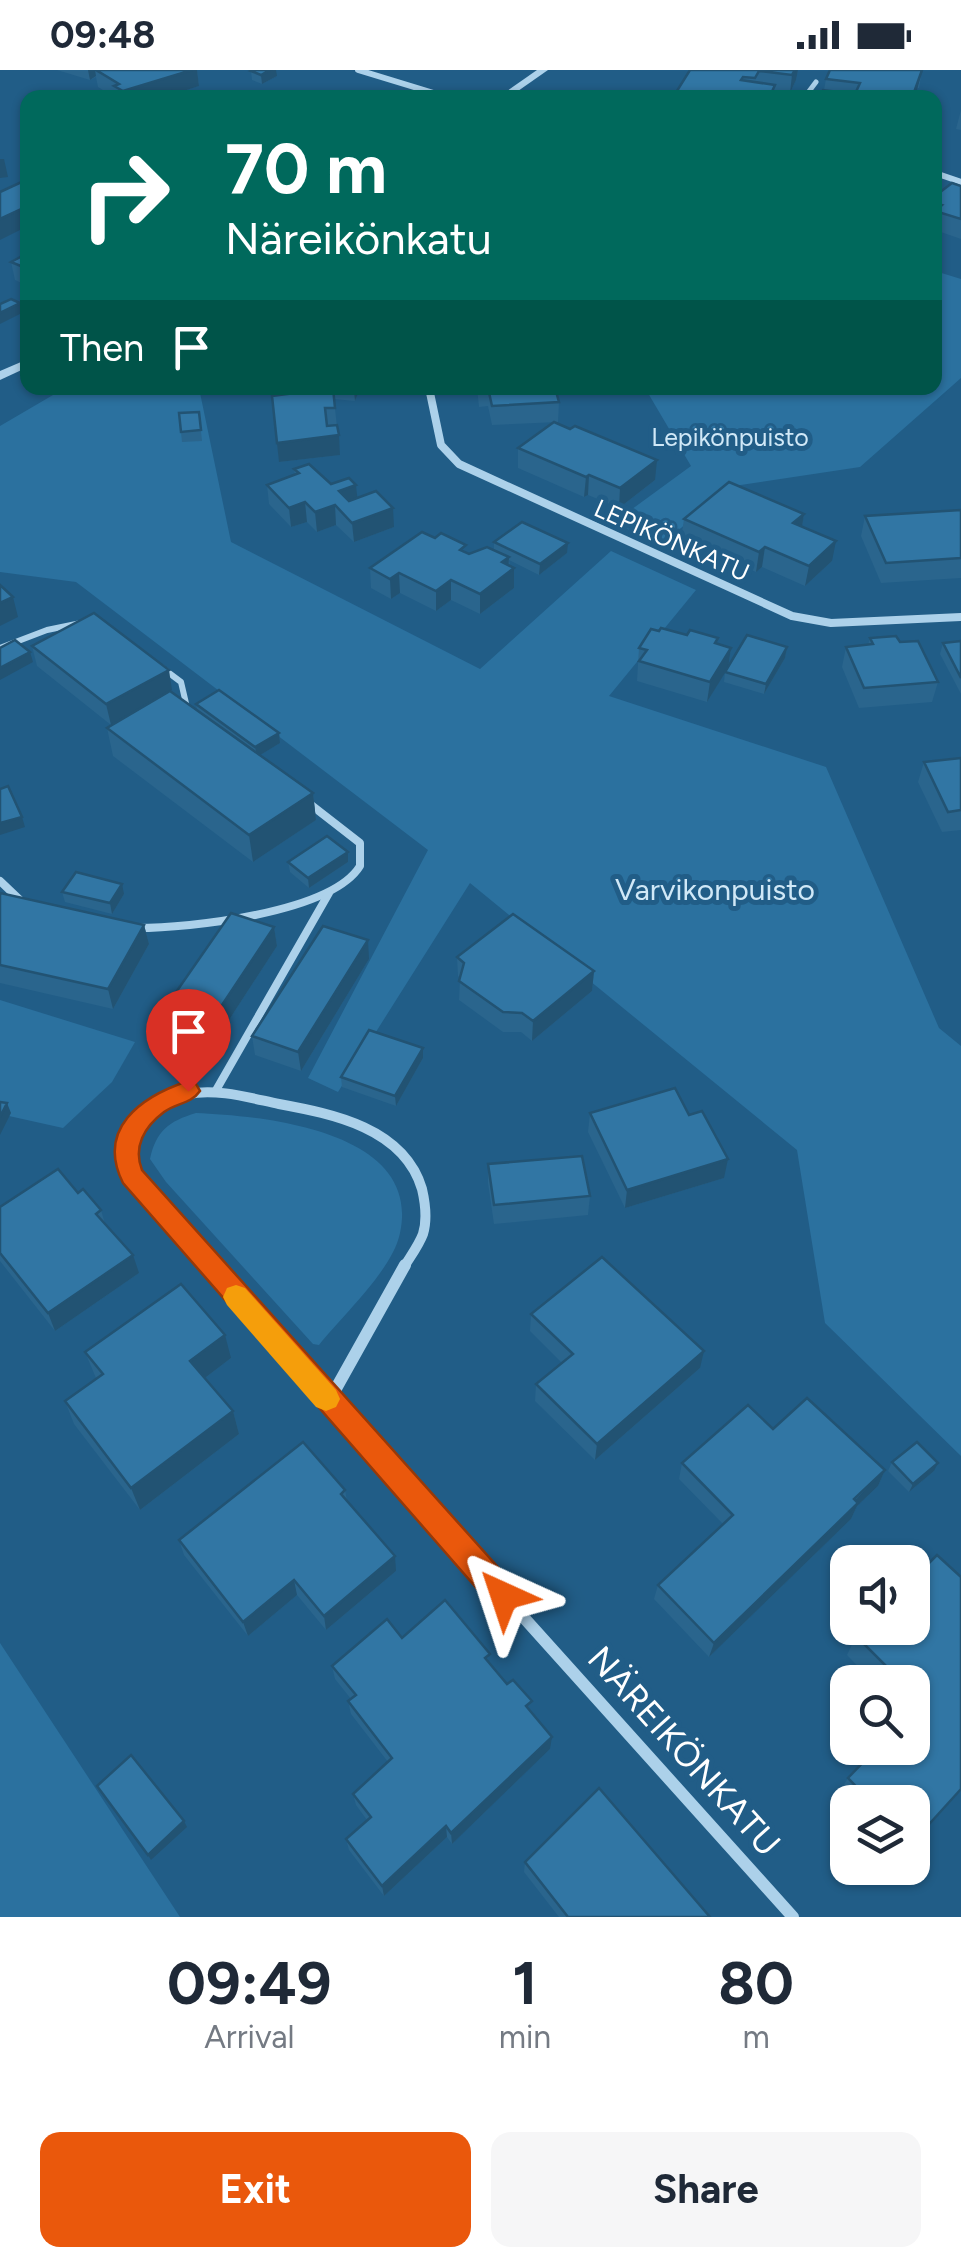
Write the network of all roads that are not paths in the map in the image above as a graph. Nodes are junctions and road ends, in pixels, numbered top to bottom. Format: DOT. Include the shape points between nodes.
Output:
graph roads {
  1 [pos="358,70"];
  2 [pos="543,70"];
  3 [pos="816,82"];
  4 [pos="424,90"];
  5 [pos="513,90"];
  6 [pos="810,90"];
  7 [pos="430,395"];
  8 [pos="961,617"];
  9 [pos="92,622"];
  10 [pos="0,648"];
  11 [pos="153,661"];
  12 [pos="190,720"];
  13 [pos="299,796"];
  14 [pos="0,881"];
  15 [pos="329,893"];
  16 [pos="32,907"];
  17 [pos="131,928"];
  18 [pos="214,1092"];
  19 [pos="329,1402"];
  20 [pos="793,1917"];
  1 -- 4 [label="street"];
  2 -- 5 [label="street"];
  3 -- 6 [label="lane"];
  7 -- 8 [label="street, LEPIKÖNKATU" via="441,445 459,464 792,616 818,623"];
  9 -- 10 [label="lane"];
  11 -- 12 [label="lane" via="182,682"];
  13 -- 15 [label="lane" via="360,843 358,871"];
  14 -- 16 [label="lane"];
  15 -- 17 [label="lane" via="201,925"];
  15 -- 18 [label="lane"];
  18 -- 19 [label="street, NÄREIKÖNKATU" via="188,1091 156,1104 127,1138 124,1156 132,1176"];
  18 -- 19 [label="street, NÄREIKÖNKATU" via="347,1118 390,1141 422,1181 428,1206 424,1232"];
  19 -- 20 [label="street, NÄREIKÖNKATU"];
}
